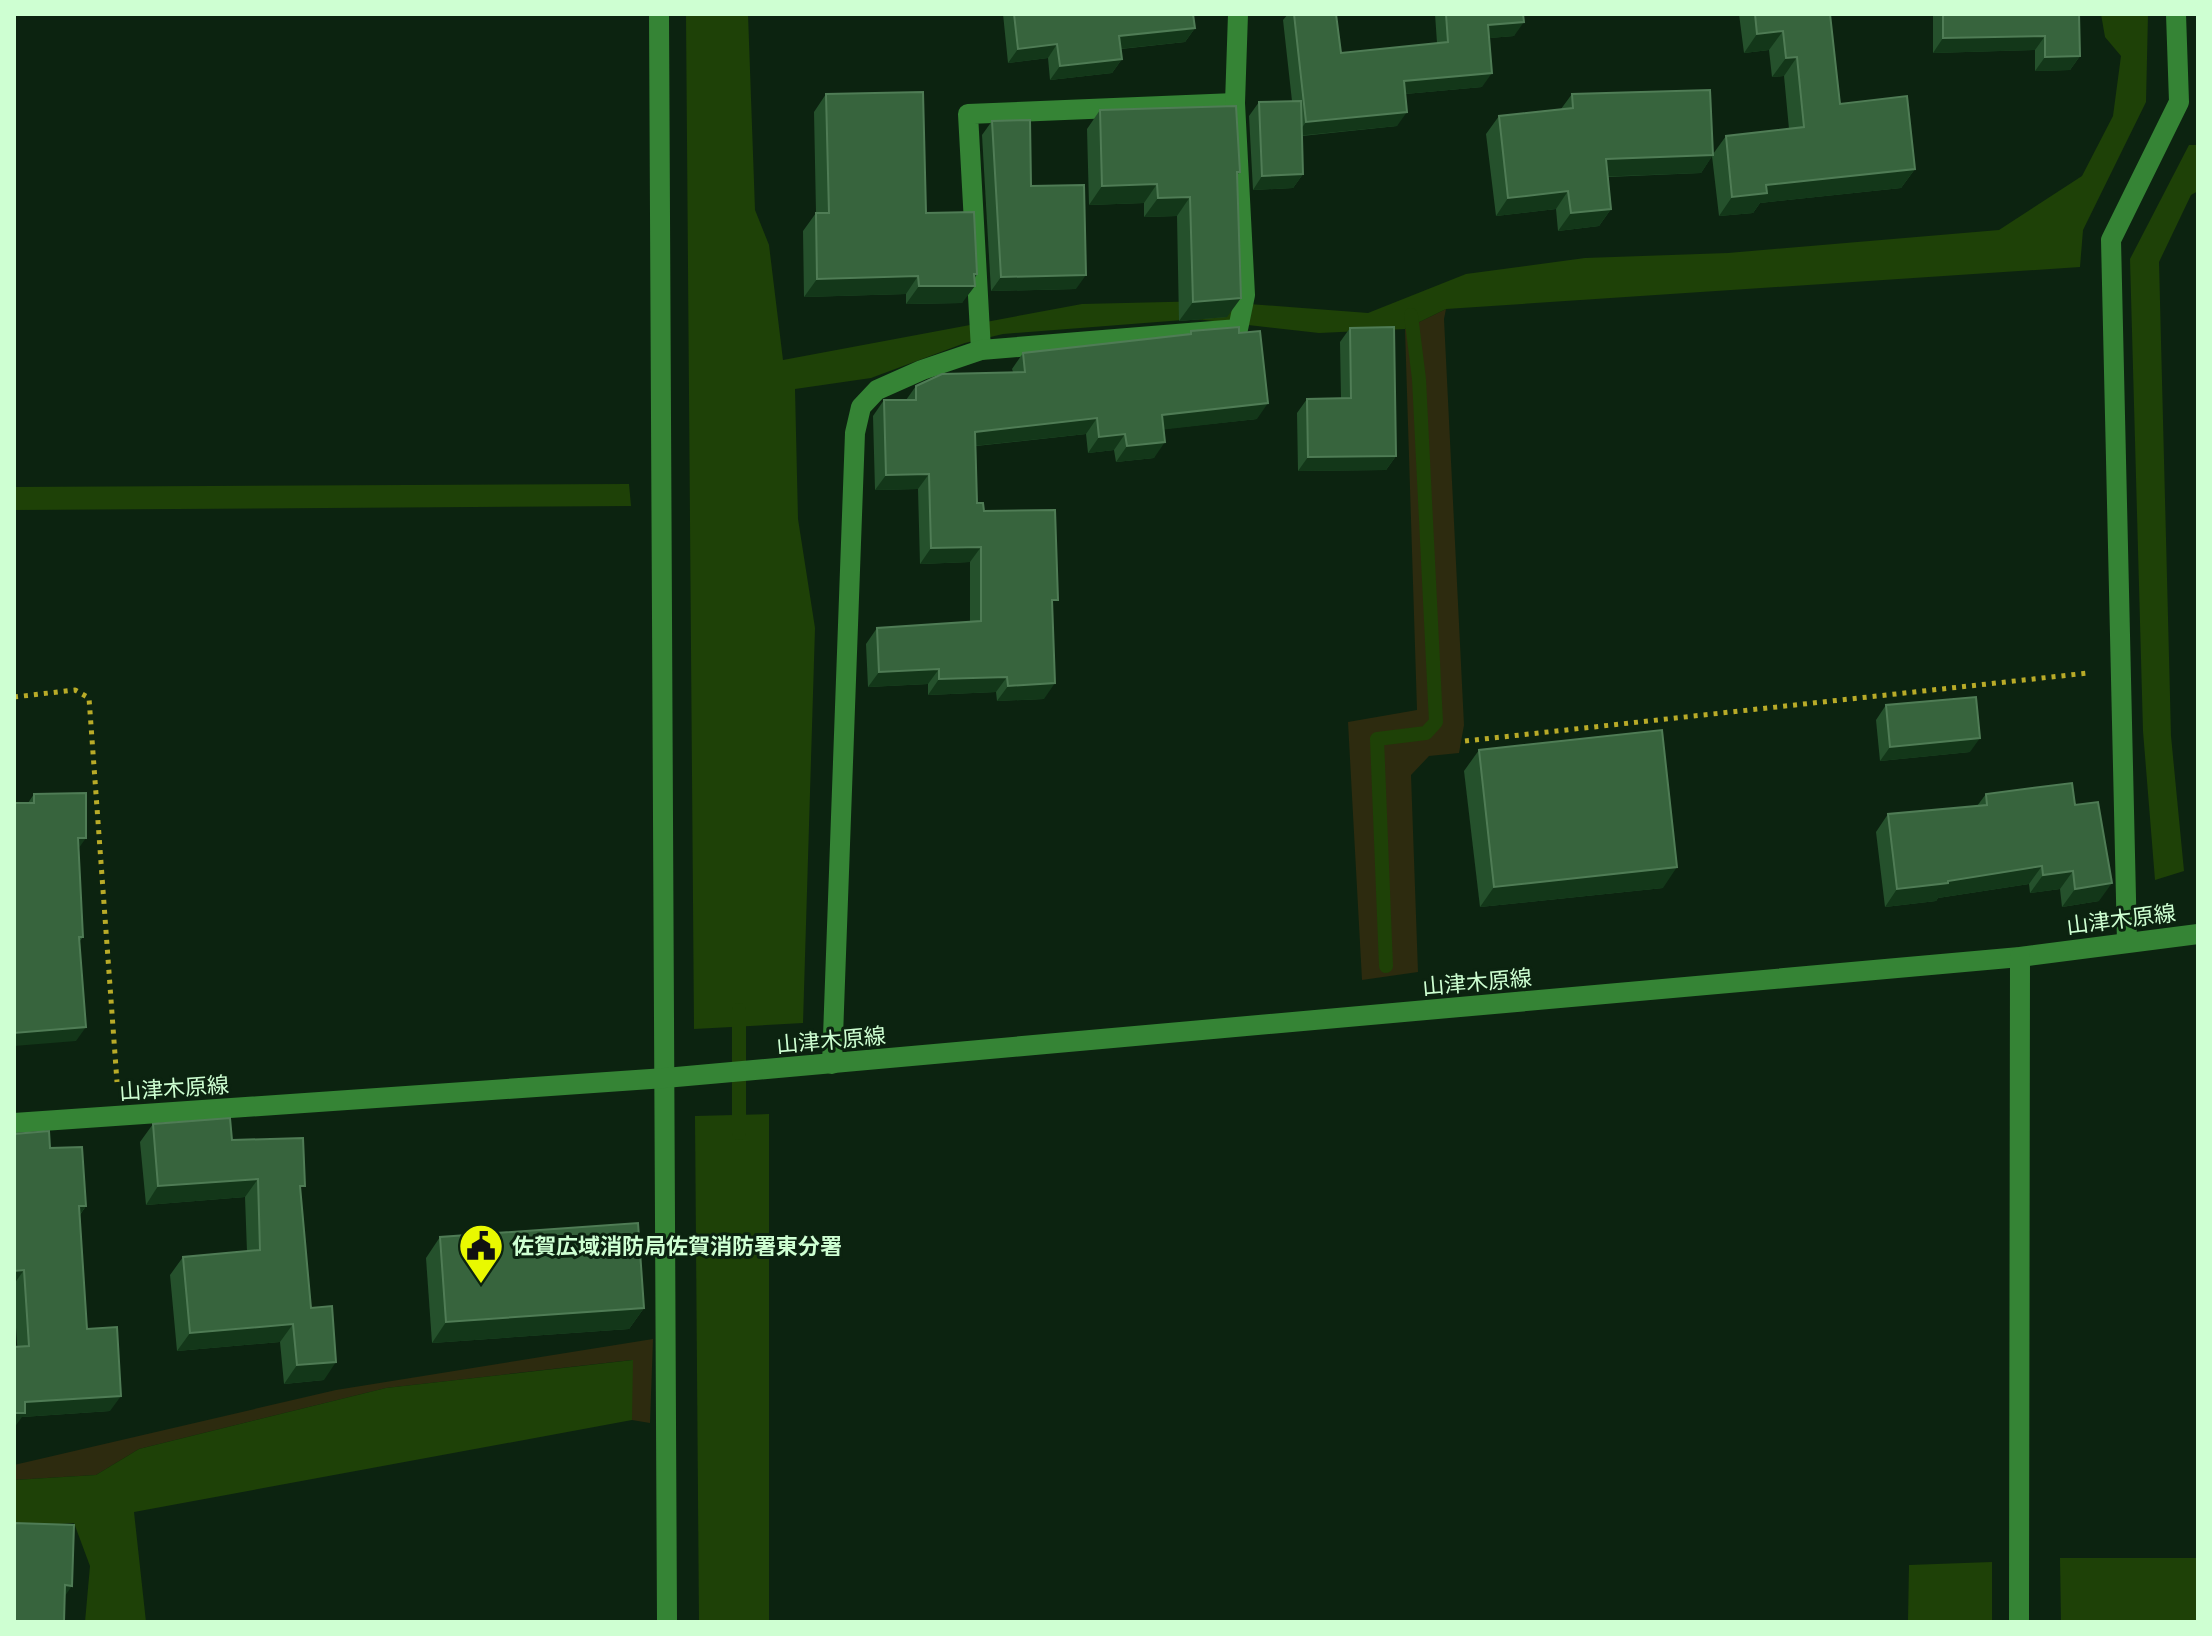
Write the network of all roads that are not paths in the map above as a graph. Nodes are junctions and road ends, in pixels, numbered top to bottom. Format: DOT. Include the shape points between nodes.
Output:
graph roads {
  1 [pos="659,14"];
  2 [pos="1238,14"];
  3 [pos="2176,14"];
  4 [pos="1235,103"];
  5 [pos="981,350"];
  6 [pos="2198,934"];
  7 [pos="2127,942"];
  8 [pos="2020,957"];
  9 [pos="832,1064"];
  10 [pos="665,1078"];
  11 [pos="14,1123"];
  12 [pos="667,1622"];
  13 [pos="2019,1622"];
  1 -- 10 [label="street"];
  2 -- 4 [label="street"];
  3 -- 7 [label="street" via="2179,102 2111,240"];
  4 -- 5 [label="street" via="1245,295 1238,329"];
  4 -- 5 [label="street" via="968,114"];
  5 -- 9 [label="street" via="877,390 861,407 855,433"];
  6 -- 7 [label="street, 山津木原線"];
  7 -- 8 [label="street, 山津木原線"];
  8 -- 9 [label="street, 山津木原線"];
  8 -- 13 [label="street"];
  9 -- 10 [label="street, 山津木原線"];
  10 -- 11 [label="street, 山津木原線"];
  10 -- 12 [label="street"];
}
